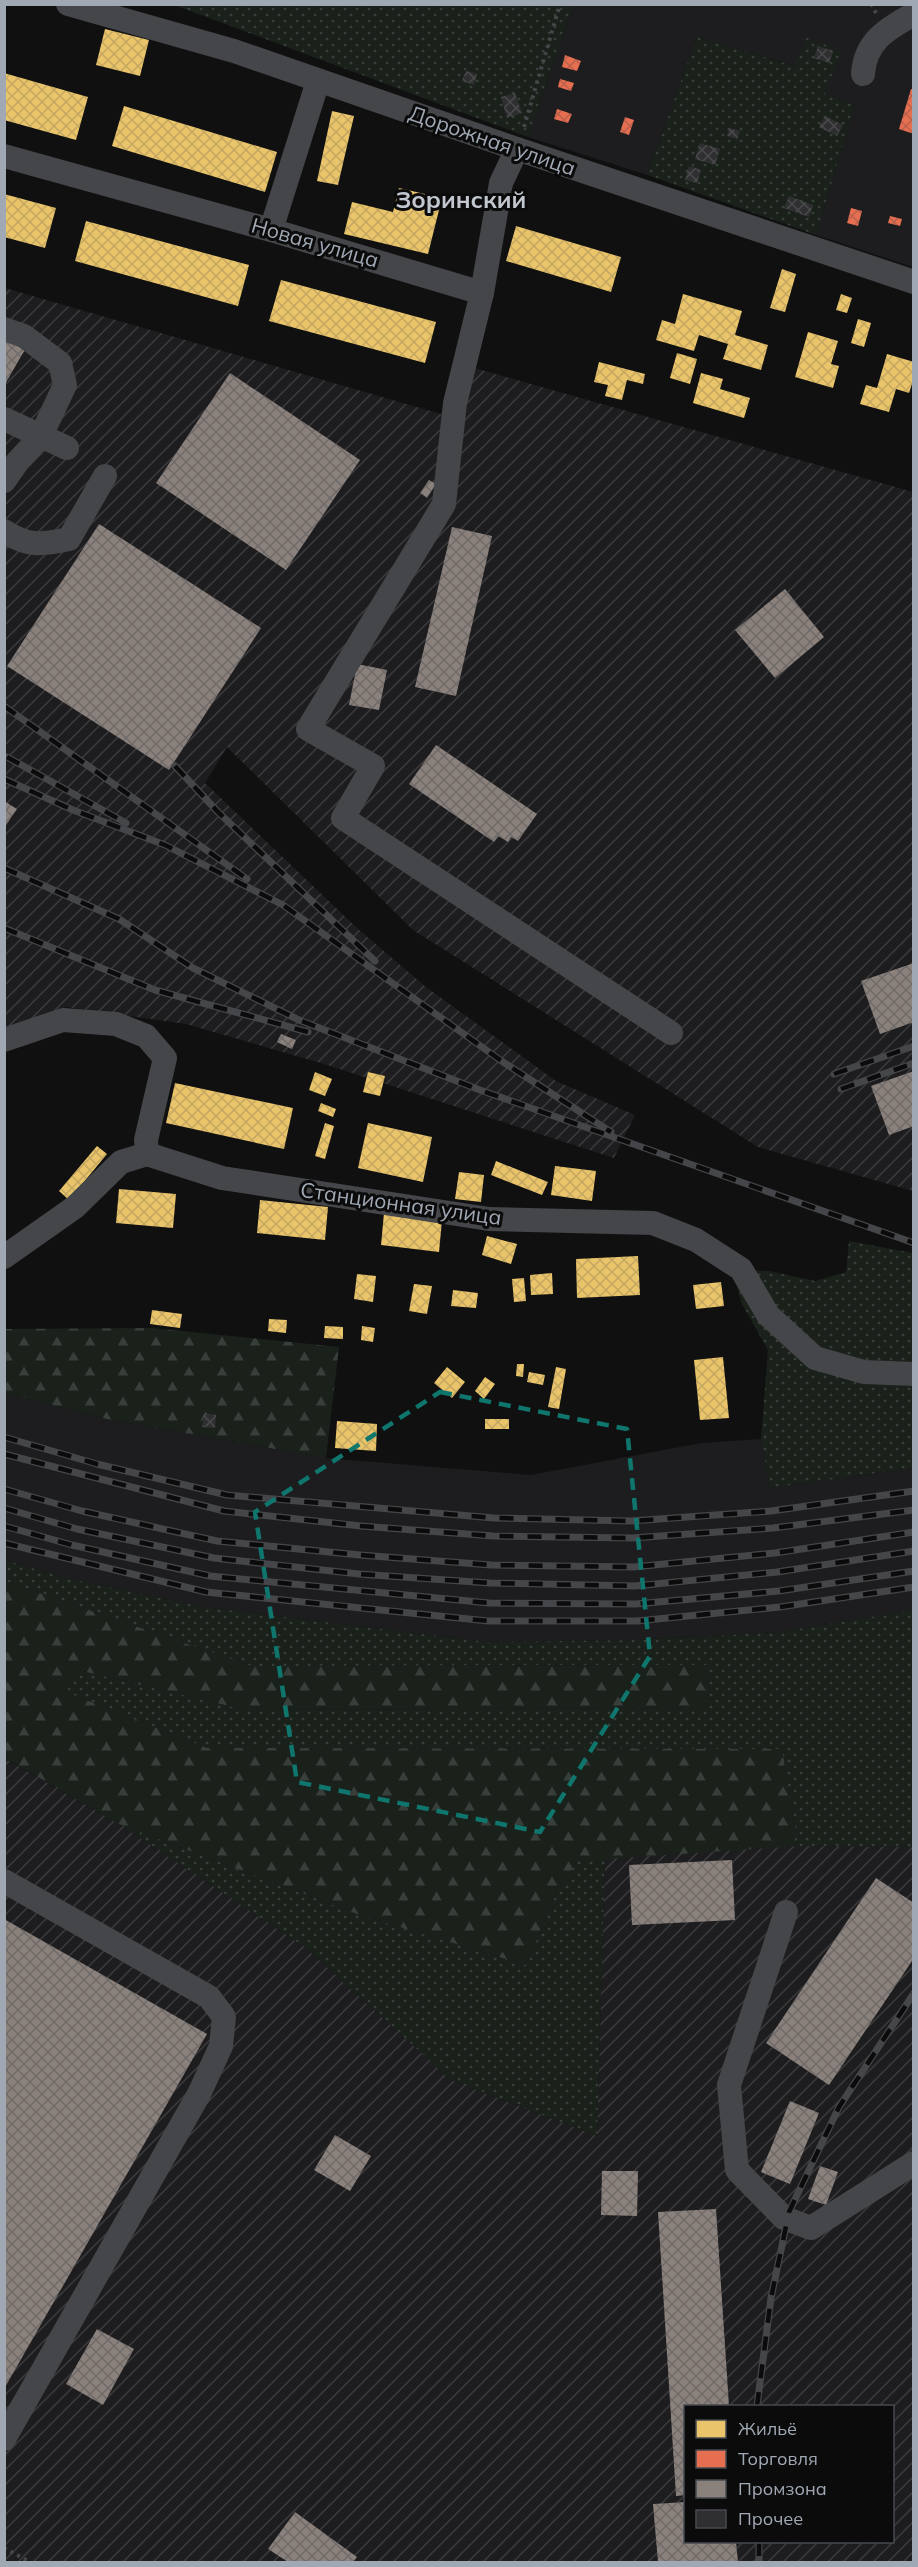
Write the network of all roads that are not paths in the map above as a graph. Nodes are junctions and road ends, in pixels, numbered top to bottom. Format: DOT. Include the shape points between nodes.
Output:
graph roads {
  1 [pos="68,4"];
  2 [pos="113,10"];
  3 [pos="914,14"];
  4 [pos="863,74"];
  5 [pos="318,81"];
  6 [pos="517,149"];
  7 [pos="4,156"];
  8 [pos="271,230"];
  9 [pos="914,282"];
  10 [pos="482,292"];
  11 [pos="4,329"];
  12 [pos="4,419"];
  13 [pos="40,436"];
  14 [pos="67,448"];
  15 [pos="105,476"];
  16 [pos="4,480"];
  17 [pos="4,531"];
  18 [pos="671,1033"];
  19 [pos="4,1040"];
  20 [pos="147,1154"];
  21 [pos="4,1257"];
  22 [pos="914,1374"];
  23 [pos="4,1881"];
  24 [pos="786,1912"];
  25 [pos="914,2163"];
  26 [pos="4,2439"];
  1 -- 2 [label="street, Дорожная улица"];
  2 -- 5 [label="street, Дорожная улица"];
  3 -- 4 [label="street" via="885,30 864,57"];
  5 -- 6 [label="street, Дорожная улица"];
  5 -- 8 [label="street"];
  6 -- 9 [label="street, Дорожная улица"];
  6 -- 10 [label="street" via="501,183"];
  7 -- 8 [label="street, Новая улица"];
  8 -- 10 [label="street, Новая улица"];
  10 -- 18 [label="street" via="455,403 444,504 308,729 373,766 343,818"];
  11 -- 13 [label="street" via="24,336 60,363 65,385"];
  12 -- 13 [label="street"];
  13 -- 14 [label="street"];
  13 -- 16 [label="street"];
  15 -- 17 [label="street" via="69,539 28,544"];
  19 -- 20 [label="street" via="63,1020 116,1024 146,1036 165,1058 146,1140"];
  20 -- 21 [label="street" via="121,1162 75,1207"];
  20 -- 22 [label="street, Станционная улица" via="222,1178 489,1219 653,1223 696,1240 741,1269 768,1316 815,1358 864,1372"];
  23 -- 26 [label="street" via="209,1997 224,2017 221,2046 199,2094"];
  24 -- 25 [label="street" via="729,2085 737,2170 784,2218 811,2228"];
}
